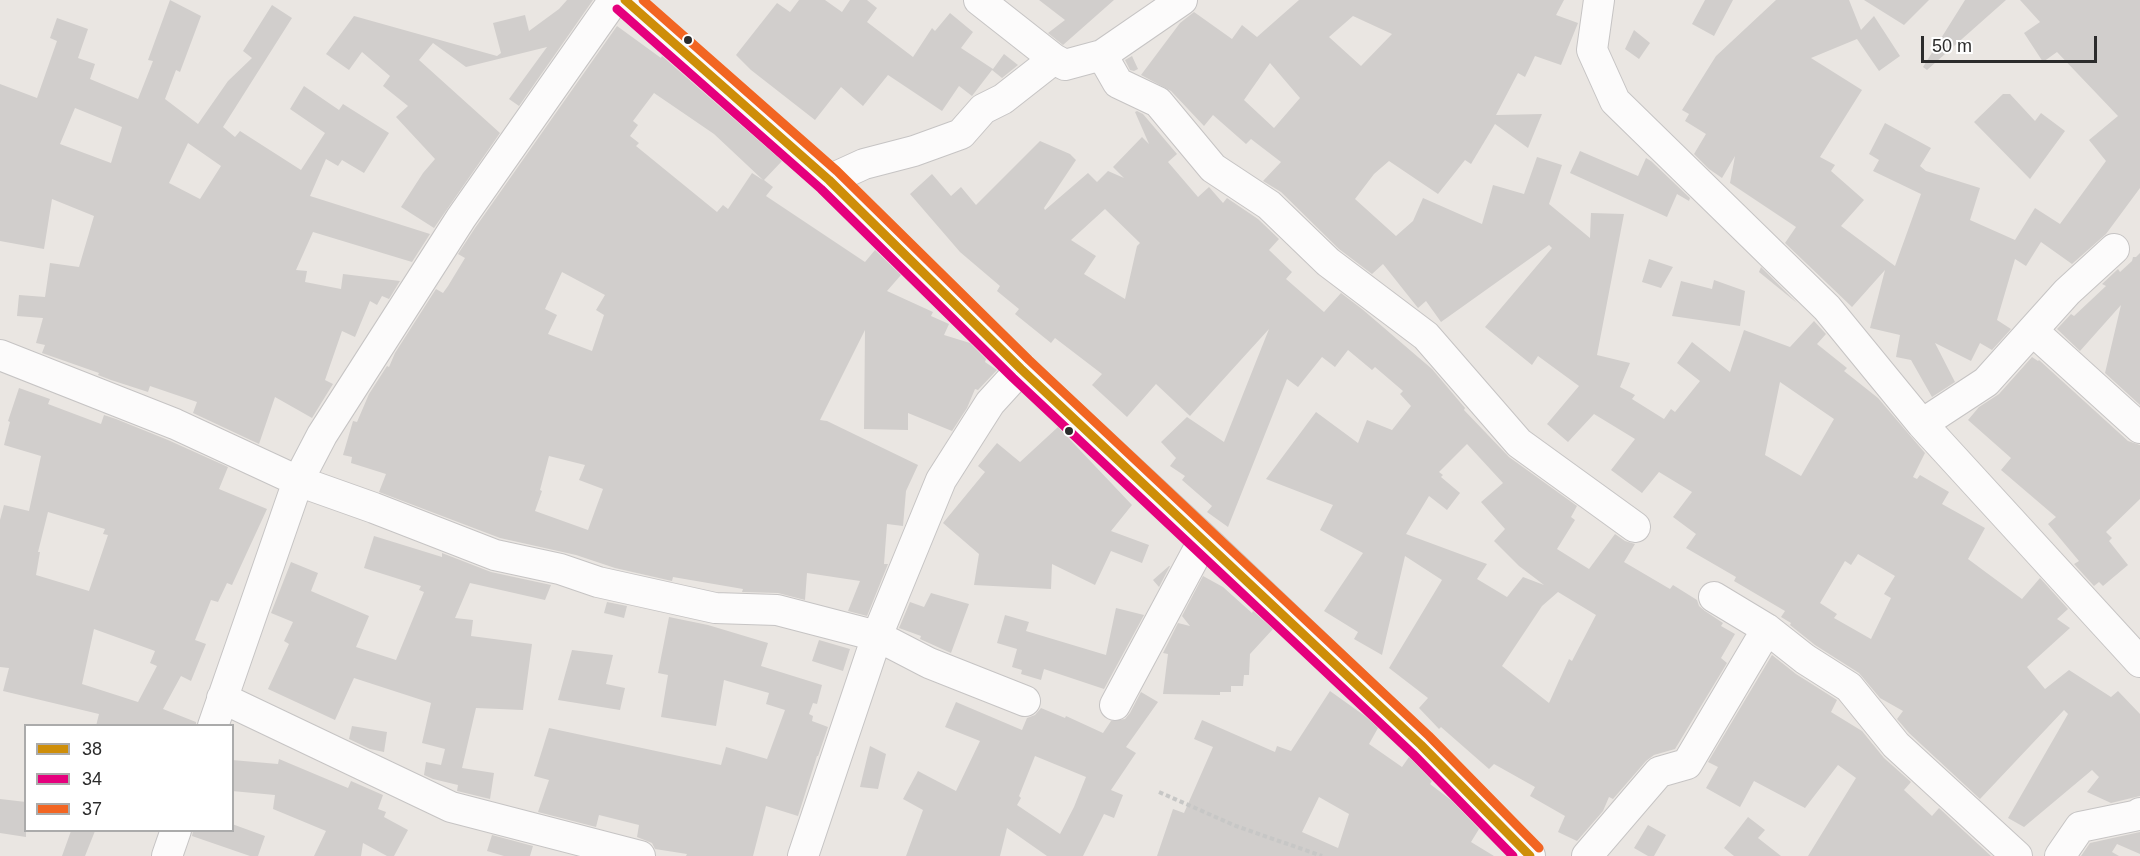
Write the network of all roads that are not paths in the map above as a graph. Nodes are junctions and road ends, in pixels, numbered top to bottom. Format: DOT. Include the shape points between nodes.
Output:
graph roads {
  1 [pos="614,0"];
  2 [pos="625,0"];
  3 [pos="979,0"];
  4 [pos="1182,0"];
  5 [pos="1599,0"];
  6 [pos="1102,55"];
  7 [pos="1054,59"];
  8 [pos="829,180"];
  9 [pos="2114,249"];
  10 [pos="2033,331"];
  11 [pos="0,355"];
  12 [pos="1021,369"];
  13 [pos="1922,424"];
  14 [pos="2140,428"];
  15 [pos="298,481"];
  16 [pos="1635,527"];
  17 [pos="1204,538"];
  18 [pos="1714,597"];
  19 [pos="1767,629"];
  20 [pos="877,636"];
  21 [pos="2140,662"];
  22 [pos="222,698"];
  23 [pos="1025,701"];
  24 [pos="1115,705"];
  25 [pos="214,724"];
  26 [pos="2140,813"];
  27 [pos="176,832"];
  28 [pos="167,856"];
  29 [pos="640,856"];
  30 [pos="803,856"];
  31 [pos="1530,856"];
  32 [pos="1587,856"];
  33 [pos="2017,856"];
  34 [pos="2060,856"];
  1 -- 15 [label="street" via="461,218 322,435"];
  2 -- 8 [label="street"];
  3 -- 7 [label="street"];
  4 -- 6 [label="street"];
  5 -- 13 [label="street" via="1592,50 1615,101 1827,308"];
  6 -- 7 [label="street" via="1065,65"];
  6 -- 16 [label="street" via="1118,83 1158,102 1214,168 1269,205 1328,262 1426,336 1519,443"];
  7 -- 8 [label="street" via="1003,99 983,109 962,134 864,164"];
  8 -- 12 [label="street"];
  9 -- 10 [label="street" via="2067,292"];
  10 -- 13 [label="street" via="1986,382"];
  10 -- 14 [label="street"];
  11 -- 15 [label="street" via="175,424"];
  12 -- 17 [label="street"];
  12 -- 20 [label="street" via="990,404 941,480"];
  13 -- 21 [label="street"];
  15 -- 20 [label="street" via="495,555 715,608 777,610"];
  15 -- 22 [label="street"];
  17 -- 24 [label="street"];
  17 -- 31 [label="street" via="1421,745"];
  18 -- 19 [label="street"];
  19 -- 32 [label="street" via="1687,764 1659,772"];
  19 -- 33 [label="street" via="1849,687 1896,745"];
  20 -- 23 [label="street" via="929,663"];
  20 -- 30 [label="street"];
  22 -- 25 [label="street"];
  22 -- 29 [label="street" via="451,807"];
  26 -- 34 [label="street" via="2080,827"];
  27 -- 28 [label="street"];
}
